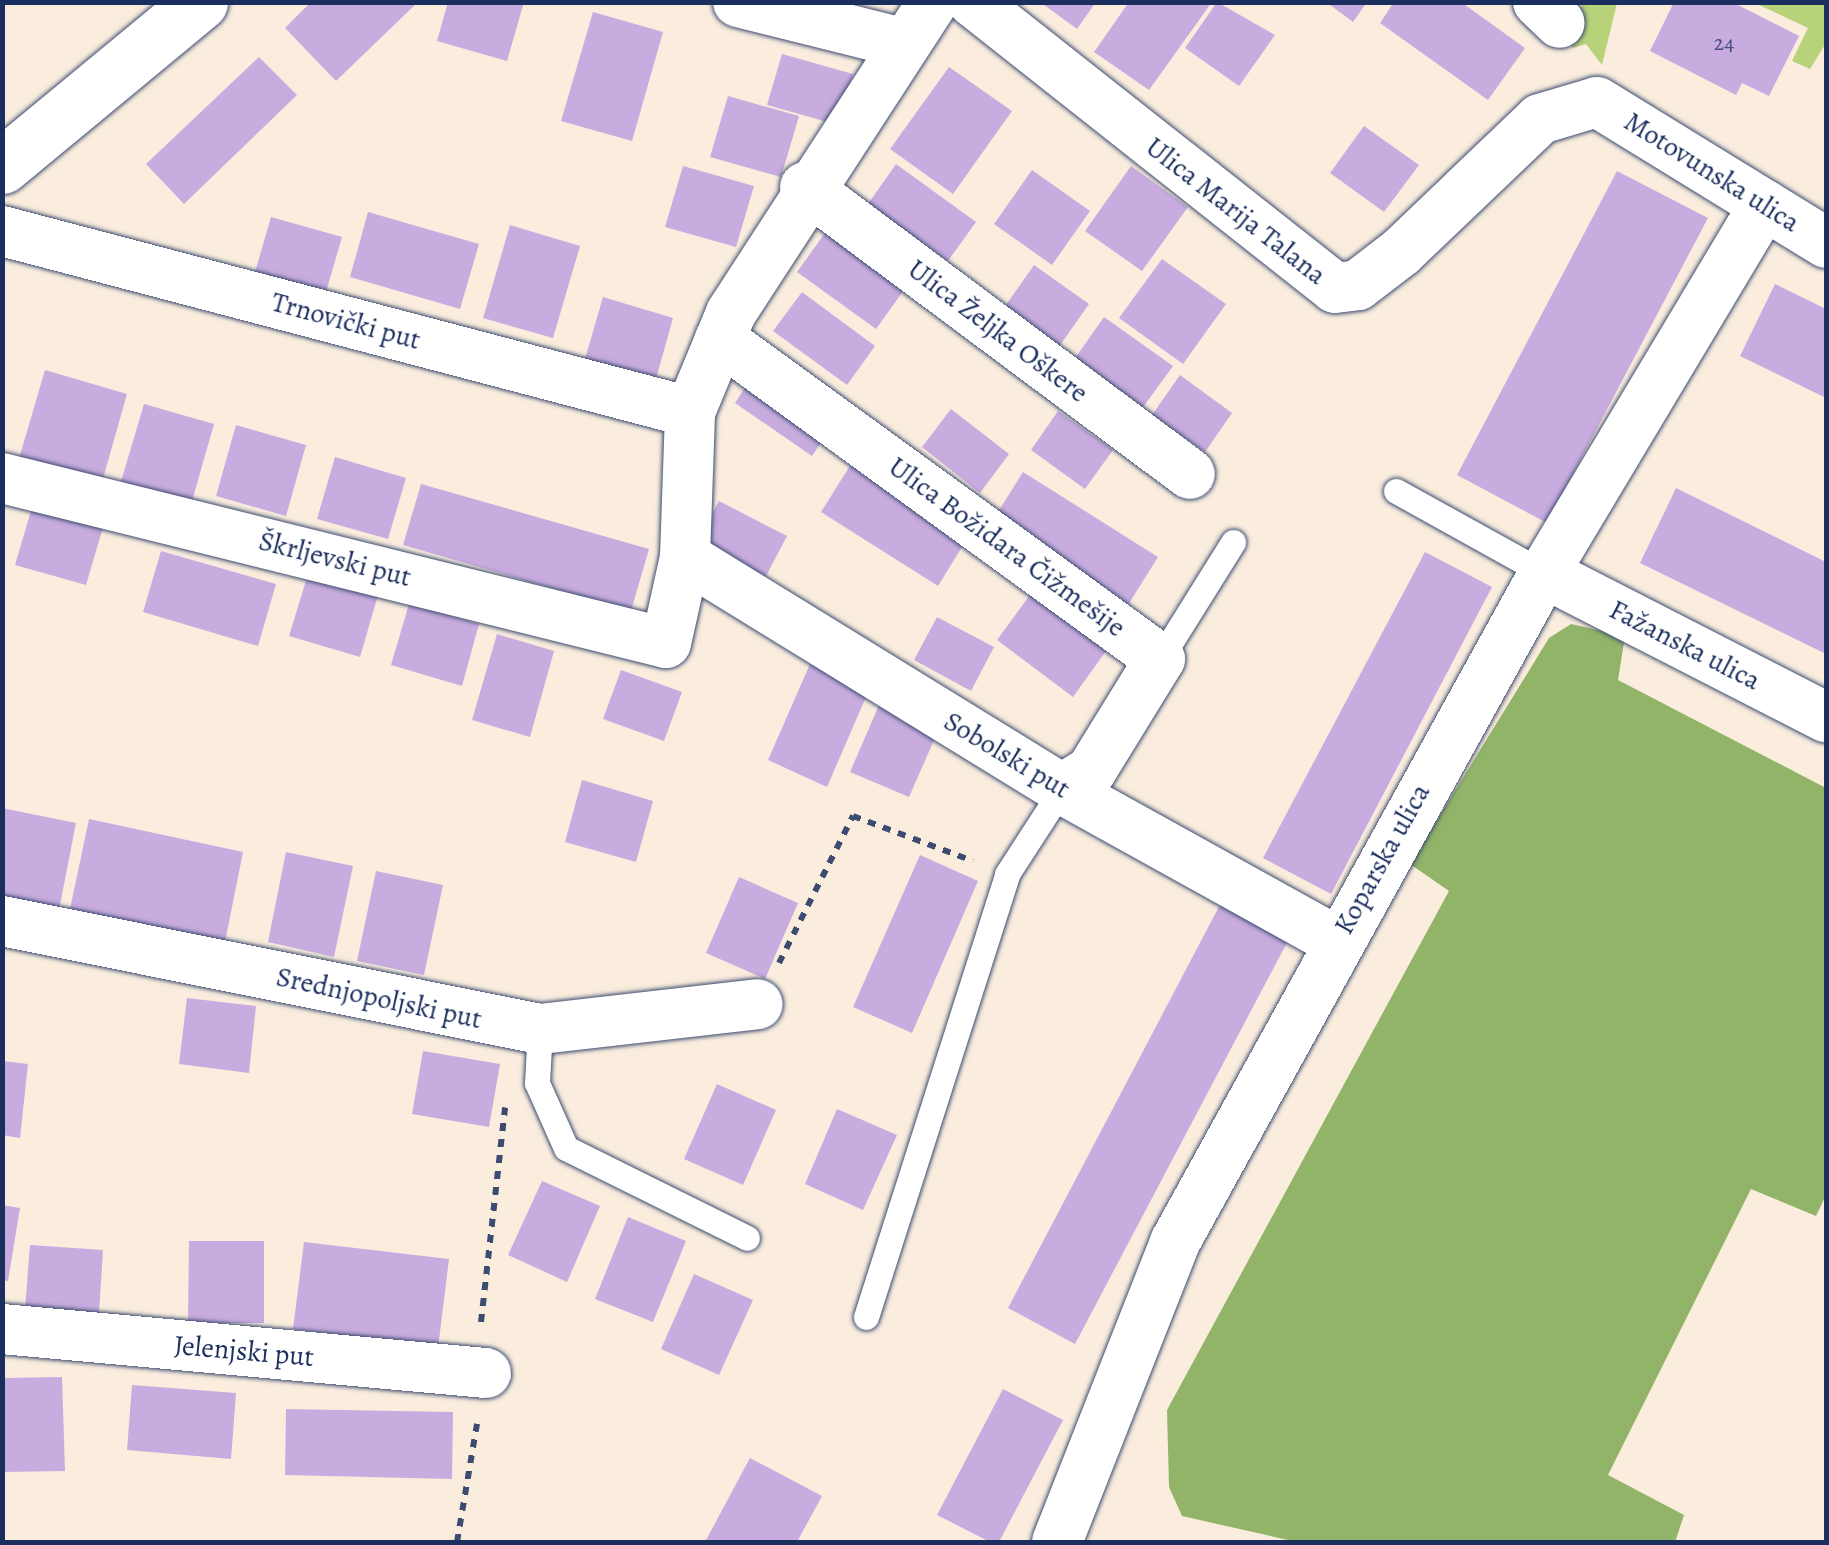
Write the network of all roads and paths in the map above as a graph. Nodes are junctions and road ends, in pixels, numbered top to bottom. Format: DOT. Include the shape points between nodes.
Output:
graph roads {
  1 [pos="200,2"];
  2 [pos="738,2"];
  3 [pos="933,2"];
  4 [pos="973,2"];
  5 [pos="902,43"];
  6 [pos="1596,102"];
  7 [pos="2,166"];
  8 [pos="805,188"];
  9 [pos="1764,205"];
  10 [pos="2,231"];
  11 [pos="1826,242"];
  12 [pos="720,338"];
  13 [pos="690,412"];
  14 [pos="1190,474"];
  15 [pos="2,478"];
  16 [pos="1396,491"];
  17 [pos="1233,542"];
  18 [pos="685,558"];
  19 [pos="1544,573"];
  20 [pos="1160,659"];
  21 [pos="1826,716"];
  22 [pos="1062,789"];
  23 [pos="1007,874"];
  24 [pos="2,921"];
  25 [pos="1336,941"];
  26 [pos="758,1004"];
  27 [pos="529,1028"];
  28 [pos="747,1238"];
  29 [pos="866,1317"];
  30 [pos="2,1329"];
  31 [pos="486,1374"];
  32 [pos="1067,1540"];
  33 [pos="457,1542"];
  1 -- 7 [label="street"];
  2 -- 5 [label="street"];
  3 -- 5 [label="street"];
  4 -- 6 [label="street, Ulica Marija Talana" via="1335,288 1358,285 1401,252 1540,119"];
  5 -- 8 [label="street"];
  6 -- 9 [label="street, Motovunska ulica"];
  8 -- 12 [label="street"];
  8 -- 14 [label="street, Ulica Željka Oškere"];
  9 -- 11 [label="street, Motovunska ulica"];
  9 -- 19 [label="street, Koparska ulica"];
  10 -- 13 [label="street, Trnovički put"];
  12 -- 13 [label="street"];
  12 -- 20 [label="street, Ulica Božidara Čižmešije"];
  13 -- 18 [label="street"];
  15 -- 18 [label="street, Škrljevski put" via="666,643"];
  16 -- 19 [label="lane"];
  17 -- 20 [label="lane"];
  18 -- 22 [label="street, Sobolski put"];
  19 -- 21 [label="street, Fažanska ulica"];
  19 -- 25 [label="street, Koparska ulica"];
  20 -- 22 [label="street" via="1091,770"];
  22 -- 23 [label="lane"];
  22 -- 25 [label="street, Sobolski put"];
  23 -- 26 [label="path" via="853,816"];
  23 -- 29 [label="lane"];
  24 -- 27 [label="street, Srednjopoljski put"];
  25 -- 32 [label="street, Koparska ulica" via="1175,1242"];
  26 -- 27 [label="street, Srednjopoljski put"];
  27 -- 28 [label="lane" via="538,1083 566,1148"];
  27 -- 31 [label="path" via="486,1240"];
  30 -- 31 [label="street, Jelenjski put"];
  31 -- 33 [label="path"];
}
